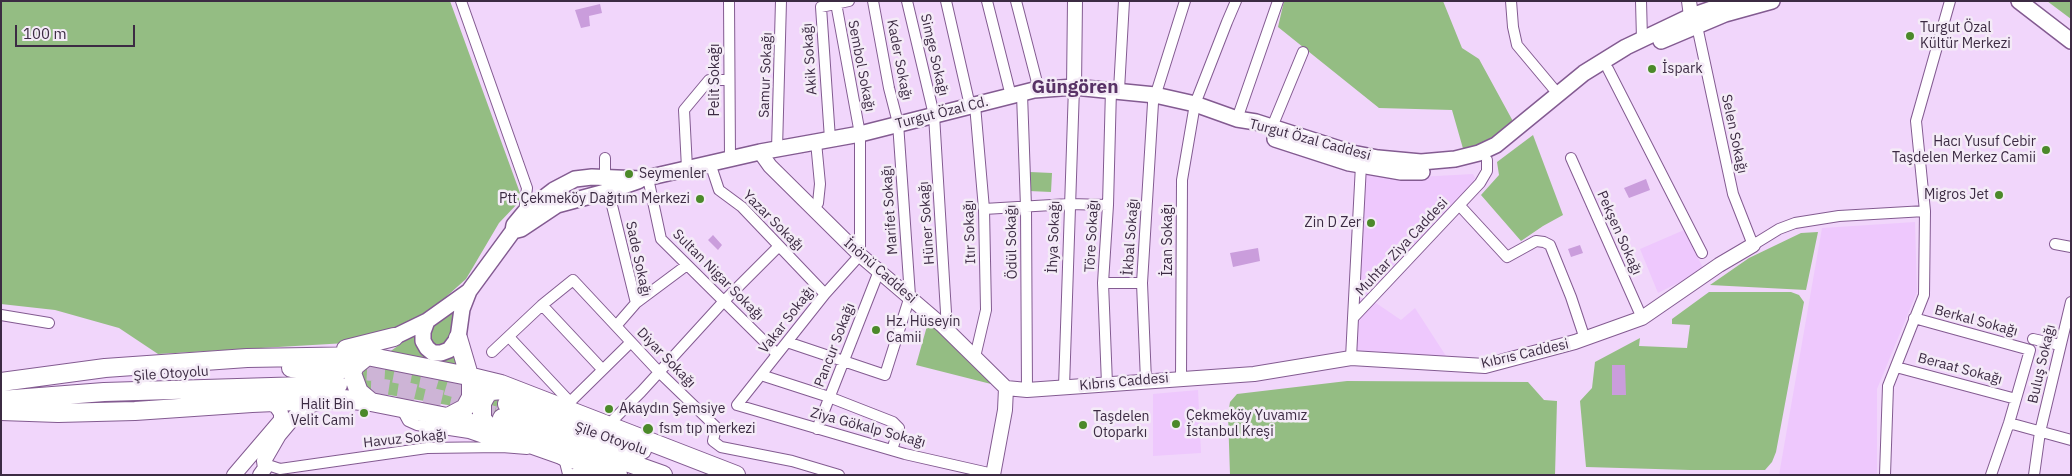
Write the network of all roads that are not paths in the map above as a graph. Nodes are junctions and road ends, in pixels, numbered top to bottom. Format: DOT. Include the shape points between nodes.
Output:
graph roads {
  1 [pos="461,1"];
  2 [pos="729,1"];
  3 [pos="782,1"];
  4 [pos="849,1"];
  5 [pos="873,1"];
  6 [pos="907,1"];
  7 [pos="946,1"];
  8 [pos="987,1"];
  9 [pos="1016,1"];
  10 [pos="1075,1"];
  11 [pos="1124,1"];
  12 [pos="1186,1"];
  13 [pos="1236,1"];
  14 [pos="1278,1"];
  15 [pos="1511,1"];
  16 [pos="1640,1"];
  17 [pos="1735,1"];
  18 [pos="1772,1"];
  19 [pos="1950,1"];
  20 [pos="2019,1"];
  21 [pos="2034,1"];
  22 [pos="836,3"];
  23 [pos="1692,15"];
  24 [pos="2071,30"];
  25 [pos="1642,39"];
  26 [pos="2071,40"];
  27 [pos="1303,52"];
  28 [pos="1608,69"];
  29 [pos="729,80"];
  30 [pos="1074,87"];
  31 [pos="1039,90"];
  32 [pos="1115,90"];
  33 [pos="1017,95"];
  34 [pos="1155,95"];
  35 [pos="1561,98"];
  36 [pos="1195,104"];
  37 [pos="972,105"];
  38 [pos="934,115"];
  39 [pos="1240,120"];
  40 [pos="898,123"];
  41 [pos="1272,127"];
  42 [pos="860,134"];
  43 [pos="823,140"];
  44 [pos="777,149"];
  45 [pos="760,152"];
  46 [pos="1486,155"];
  47 [pos="605,158"];
  48 [pos="730,158"];
  49 [pos="1571,158"];
  50 [pos="710,163"];
  51 [pos="1361,166"];
  52 [pos="688,168"];
  53 [pos="645,178"];
  54 [pos="607,184"];
  55 [pos="528,188"];
  56 [pos="546,197"];
  57 [pos="1069,204"];
  58 [pos="1108,205"];
  59 [pos="1460,206"];
  60 [pos="1026,207"];
  61 [pos="814,209"];
  62 [pos="984,209"];
  63 [pos="1925,211"];
  64 [pos="524,213"];
  65 [pos="513,231"];
  66 [pos="2055,244"];
  67 [pos="1753,245"];
  68 [pos="780,246"];
  69 [pos="2071,247"];
  70 [pos="1702,253"];
  71 [pos="860,255"];
  72 [pos="687,265"];
  73 [pos="879,270"];
  74 [pos="1103,283"];
  75 [pos="1142,283"];
  76 [pos="469,291"];
  77 [pos="825,294"];
  78 [pos="910,296"];
  79 [pos="724,301"];
  80 [pos="2071,302"];
  81 [pos="636,303"];
  82 [pos="542,305"];
  83 [pos="1,315"];
  84 [pos="1353,318"];
  85 [pos="1642,318"];
  86 [pos="1914,318"];
  87 [pos="427,321"];
  88 [pos="49,323"];
  89 [pos="616,326"];
  90 [pos="947,330"];
  91 [pos="394,337"];
  92 [pos="509,337"];
  93 [pos="458,338"];
  94 [pos="1585,339"];
  95 [pos="2033,339"];
  96 [pos="631,342"];
  97 [pos="787,342"];
  98 [pos="2060,345"];
  99 [pos="492,352"];
  100 [pos="777,354"];
  101 [pos="299,356"];
  102 [pos="367,356"];
  103 [pos="975,357"];
  104 [pos="1350,358"];
  105 [pos="843,361"];
  106 [pos="1896,367"];
  107 [pos="602,369"];
  108 [pos="659,372"];
  109 [pos="761,375"];
  110 [pos="468,376"];
  111 [pos="1181,378"];
  112 [pos="1146,381"];
  113 [pos="1,383"];
  114 [pos="1107,384"];
  115 [pos="1064,387"];
  116 [pos="1006,388"];
  117 [pos="1027,390"];
  118 [pos="830,397"];
  119 [pos="2016,399"];
  120 [pos="1,400"];
  121 [pos="325,400"];
  122 [pos="267,402"];
  123 [pos="370,402"];
  124 [pos="737,404"];
  125 [pos="400,407"];
  126 [pos="1,410"];
  127 [pos="504,412"];
  128 [pos="448,417"];
  129 [pos="613,420"];
  130 [pos="2009,423"];
  131 [pos="817,429"];
  132 [pos="2040,432"];
  133 [pos="2071,440"];
  134 [pos="892,450"];
  135 [pos="256,466"];
  136 [pos="282,472"];
  137 [pos="568,474"];
  138 [pos="993,474"];
  139 [pos="234,475"];
  140 [pos="586,475"];
  141 [pos="618,475"];
  142 [pos="663,475"];
  143 [pos="713,475"];
  144 [pos="736,475"];
  145 [pos="839,475"];
  146 [pos="1885,475"];
  147 [pos="1991,475"];
  148 [pos="2034,475"];
  1 -- 55 [label="street"];
  2 -- 29 [label="street, Pelit Sokağı"];
  3 -- 44 [label="street, Samur Sokağı"];
  4 -- 22 [label="street"];
  5 -- 40 [label="street, Kader Sokağı"];
  6 -- 38 [label="street, Simge Sokağı"];
  7 -- 37 [label="street, Itır Sokağı"];
  8 -- 33 [label="street, Ödül Sokağı"];
  9 -- 31 [label="street"];
  10 -- 30 [label="street"];
  11 -- 32 [label="street, Töre Sokağı"];
  12 -- 34 [label="street, İkbal Sokağı"];
  13 -- 36 [label="street, İzan Sokağı"];
  14 -- 39 [label="street"];
  15 -- 35 [label="street" via="1517,45"];
  16 -- 25 [label="street"];
  17 -- 23 [label="main road, Turgut Özal Caddesi"];
  18 -- 23 [label="main road, Turgut Özal Caddesi" via="1725,14"];
  19 -- 63 [label="street" via="1916,120"];
  20 -- 26 [label="main road"];
  21 -- 24 [label="main road"];
  22 -- 42 [label="street, Sembol Sokağı"];
  22 -- 43 [label="street, Akik Sokağı" via="820,7"];
  23 -- 25 [label="main road, Turgut Özal Caddesi"];
  23 -- 28 [label="main road, Turgut Özal Caddesi" via="1658,42"];
  23 -- 67 [label="street, Selen Sokağı" via="1733,194"];
  25 -- 35 [label="main road, Turgut Özal Caddesi" via="1584,73"];
  27 -- 41 [label="street"];
  28 -- 35 [label="main road, Turgut Özal Caddesi"];
  28 -- 70 [label="street"];
  29 -- 48 [label="street, Pelit Sokağı"];
  29 -- 52 [label="street" via="709,80 684,110"];
  30 -- 31 [label="main road, Turgut Özal Cd."];
  30 -- 32 [label="main road, Turgut Özal Cd."];
  30 -- 57 [label="street, İhya Sokağı"];
  31 -- 33 [label="main road, Turgut Özal Cd."];
  32 -- 34 [label="main road, Turgut Özal Cd."];
  32 -- 58 [label="street, Töre Sokağı"];
  33 -- 37 [label="main road, Turgut Özal Cd."];
  33 -- 60 [label="street, Ödül Sokağı"];
  34 -- 36 [label="main road, Turgut Özal Cd."];
  34 -- 75 [label="street, İkbal Sokağı"];
  35 -- 46 [label="main road, Turgut Özal Caddesi" via="1512,144"];
  36 -- 39 [label="main road, Turgut Özal Cd."];
  36 -- 111 [label="street, İzan Sokağı" via="1182,180"];
  37 -- 38 [label="main road, Turgut Özal Cd."];
  37 -- 62 [label="street, Itır Sokağı"];
  38 -- 40 [label="main road, Turgut Özal Cd."];
  38 -- 90 [label="street, Hüner Sokağı"];
  39 -- 41 [label="main road, Turgut Özal Caddesi"];
  39 -- 51 [label="main road, Turgut Özal Caddesi" via="1261,134"];
  40 -- 42 [label="main road, Turgut Özal Cd."];
  40 -- 78 [label="street, Marifet Sokağı"];
  41 -- 46 [label="main road, Turgut Özal Caddesi" via="1352,153 1401,161"];
  42 -- 43 [label="main road, Turgut Özal Cd."];
  42 -- 71 [label="street, Sembol Sokağı"];
  43 -- 44 [label="main road, Turgut Özal Cd."];
  43 -- 61 [label="street" via="818,203"];
  44 -- 45 [label="main road, Turgut Özal Cd."];
  45 -- 48 [label="main road, Turgut Özal Cd."];
  45 -- 61 [label="street, İnönü Caddesi"];
  46 -- 51 [label="main road, Turgut Özal Caddesi" via="1474,165 1440,171 1400,172"];
  46 -- 59 [label="street, Muhtar Ziya Caddesi" via="1487,171"];
  47 -- 54 [label="street, Sade Sokağı"];
  48 -- 50 [label="main road, Turgut Özal Cd."];
  49 -- 85 [label="street, Pekşen Sokağı"];
  50 -- 52 [label="main road, Turgut Özal Cd."];
  50 -- 68 [label="street, Yazar Sokağı" via="719,190 742,207"];
  51 -- 84 [label="street"];
  52 -- 53 [label="main road, Turgut Özal Cd."];
  53 -- 54 [label="main road, Turgut Özal Cd."];
  53 -- 72 [label="street, Sultan Nigar Sokağı" via="661,239"];
  54 -- 56 [label="main road, Turgut Özal Cd." via="576,179"];
  54 -- 65 [label="main road, Turgut Özal Cd." via="557,205"];
  54 -- 81 [label="street, Sade Sokağı"];
  55 -- 56 [label="street" via="536,195"];
  55 -- 64 [label="street"];
  56 -- 64 [label="main road, Turgut Özal Cd."];
  57 -- 58 [label="street"];
  57 -- 60 [label="street"];
  57 -- 115 [label="street, İhya Sokağı"];
  58 -- 74 [label="street, Töre Sokağı"];
  59 -- 84 [label="street, Muhtar Ziya Caddesi"];
  59 -- 94 [label="street" via="1507,257 1536,241 1550,245"];
  60 -- 62 [label="street"];
  60 -- 117 [label="street, Ödül Sokağı"];
  61 -- 71 [label="street, İnönü Caddesi"];
  62 -- 103 [label="street, Itır Sokağı" via="986,310"];
  63 -- 67 [label="street, Kıbrıs Caddesi" via="1839,216 1795,223"];
  63 -- 86 [label="street" via="1924,295"];
  64 -- 65 [label="main road, Turgut Özal Cd."];
  65 -- 76 [label="main road, Turgut Özal Cd."];
  66 -- 69 [label="street"];
  67 -- 85 [label="street, Kıbrıs Caddesi"];
  68 -- 77 [label="street, Yazar Sokağı"];
  68 -- 79 [label="street"];
  71 -- 73 [label="street, İnönü Caddesi"];
  71 -- 77 [label="street, Vakar Sokağı"];
  72 -- 79 [label="street, Sultan Nigar Sokağı"];
  72 -- 81 [label="street"];
  73 -- 78 [label="street, İnönü Caddesi"];
  73 -- 105 [label="street, Pancur Sokağı"];
  74 -- 75 [label="street"];
  74 -- 114 [label="street, Töre Sokağı"];
  75 -- 112 [label="street, İkbal Sokağı"];
  76 -- 87 [label="main road"];
  76 -- 93 [label="main road" via="462,309"];
  77 -- 97 [label="street, Vakar Sokağı"];
  78 -- 90 [label="street, İnönü Caddesi"];
  78 -- 105 [label="street" via="885,375"];
  79 -- 100 [label="street, Sultan Nigar Sokağı"];
  79 -- 108 [label="street"];
  80 -- 98 [label="street, Buluş Sokağı"];
  81 -- 89 [label="street, Sade Sokağı"];
  82 -- 89 [label="street, Diyar Sokağı" via="573,280"];
  82 -- 92 [label="street, Diyar Sokağı"];
  82 -- 107 [label="street"];
  83 -- 88 [label="street"];
  84 -- 104 [label="street"];
  85 -- 94 [label="street, Kıbrıs Caddesi"];
  86 -- 106 [label="street"];
  86 -- 119 [label="street, Berkal Sokağı" via="2030,350"];
  87 -- 91 [label="main road"];
  87 -- 93 [label="main road" via="423,341 434,353 449,350"];
  89 -- 96 [label="street, Diyar Sokağı"];
  90 -- 103 [label="street, İnönü Caddesi"];
  91 -- 101 [label="highway" via="352,348"];
  91 -- 102 [label="highway"];
  92 -- 99 [label="street, Diyar Sokağı"];
  92 -- 107 [label="street" via="570,402"];
  93 -- 110 [label="highway"];
  93 -- 127 [label="highway" via="483,372"];
  94 -- 104 [label="street, Kıbrıs Caddesi" via="1485,366"];
  95 -- 98 [label="street"];
  96 -- 107 [label="street"];
  96 -- 108 [label="street, Diyar Sokağı"];
  97 -- 100 [label="street, Vakar Sokağı"];
  97 -- 105 [label="street"];
  98 -- 132 [label="street, Buluş Sokağı"];
  100 -- 109 [label="street, Vakar Sokağı"];
  101 -- 102 [label="highway"];
  101 -- 113 [label="highway" via="96,368"];
  102 -- 110 [label="highway"];
  102 -- 123 [label="highway" via="352,373 359,392"];
  103 -- 116 [label="street, İnönü Caddesi"];
  104 -- 111 [label="street, Kıbrıs Caddesi" via="1254,374"];
  105 -- 118 [label="street, Pancur Sokağı"];
  106 -- 119 [label="street, Beraat Sokağı"];
  106 -- 146 [label="street" via="1888,386"];
  108 -- 129 [label="street"];
  108 -- 145 [label="street, Diyar Sokağı" via="716,427 713,441 721,447 792,461"];
  109 -- 118 [label="street"];
  109 -- 124 [label="street, Vakar Sokağı"];
  110 -- 127 [label="highway"];
  110 -- 128 [label="highway" via="472,389 469,404"];
  111 -- 112 [label="street, Kıbrıs Caddesi"];
  112 -- 114 [label="street, Kıbrıs Caddesi"];
  113 -- 120 [label="highway, Şile Otoyolu" via="282,367 339,378"];
  114 -- 115 [label="street, Kıbrıs Caddesi"];
  115 -- 117 [label="street, Kıbrıs Caddesi"];
  116 -- 117 [label="street, Kıbrıs Caddesi"];
  116 -- 138 [label="street"];
  118 -- 131 [label="street, Pancur Sokağı"];
  118 -- 134 [label="street" via="896,424 899,428"];
  119 -- 130 [label="street"];
  121 -- 122 [label="highway"];
  121 -- 123 [label="highway"];
  121 -- 135 [label="street" via="300,410"];
  122 -- 126 [label="highway" via="135,411 58,413"];
  122 -- 135 [label="street" via="276,406 281,420"];
  123 -- 125 [label="highway"];
  124 -- 131 [label="street, Ziya Gökalp Sokağı"];
  125 -- 127 [label="street" via="408,421 417,425 489,438"];
  125 -- 128 [label="highway"];
  127 -- 128 [label="highway"];
  127 -- 136 [label="street, Havuz Sokağı" via="426,448"];
  127 -- 137 [label="street, Havuz Sokağı" via="524,448 560,458 565,462"];
  127 -- 141 [label="highway"];
  127 -- 142 [label="highway, Şile Otoyolu"];
  127 -- 143 [label="highway, Şile Otoyolu"];
  127 -- 144 [label="highway"];
  130 -- 132 [label="street"];
  130 -- 147 [label="street"];
  131 -- 134 [label="street, Ziya Gökalp Sokağı"];
  132 -- 133 [label="street"];
  132 -- 148 [label="street, Buluş Sokağı"];
  134 -- 138 [label="street, Ziya Gökalp Sokağı"];
  135 -- 136 [label="street, Havuz Sokağı"];
  135 -- 139 [label="street"];
  137 -- 140 [label="street"];
}
